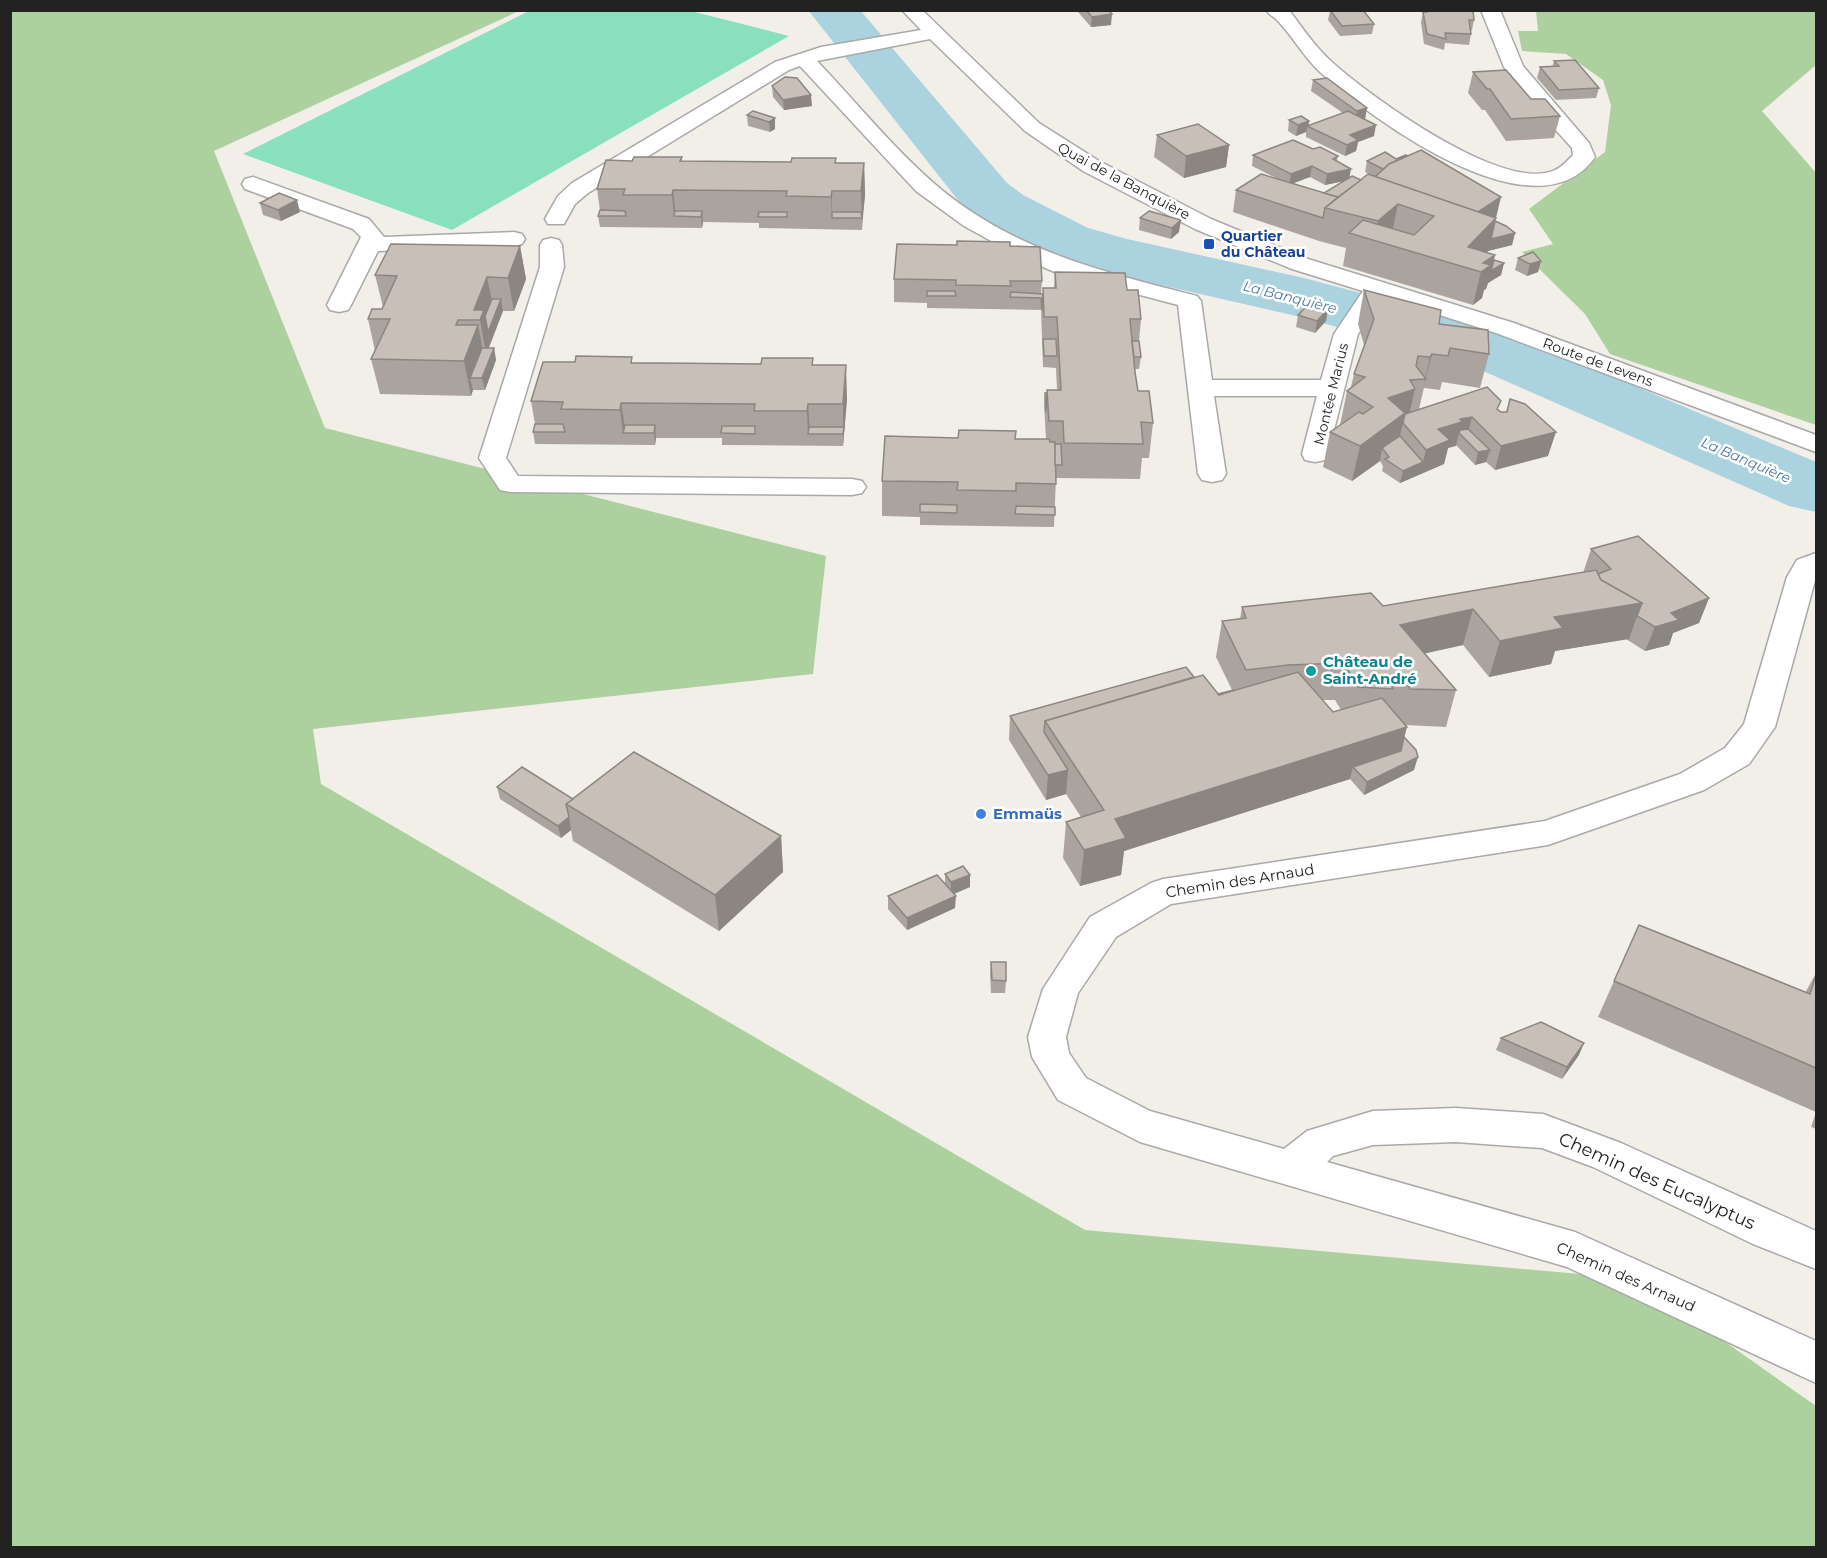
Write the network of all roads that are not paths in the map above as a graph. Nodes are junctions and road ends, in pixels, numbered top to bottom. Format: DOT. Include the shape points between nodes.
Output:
graph roads {
  1 [pos="911,10"];
  2 [pos="1275,10"];
  3 [pos="1490,10"];
  4 [pos="934,33"];
  5 [pos="812,56"];
  6 [pos="253,184"];
  7 [pos="533,224"];
  8 [pos="369,244"];
  9 [pos="551,245"];
  10 [pos="1372,294"];
  11 [pos="339,305"];
  12 [pos="1201,387"];
  13 [pos="1331,388"];
  14 [pos="1816,444"];
  15 [pos="1315,454"];
  16 [pos="1212,474"];
  17 [pos="852,487"];
  18 [pos="1816,562"];
  19 [pos="1290,1168"];
  20 [pos="1816,1250"];
  21 [pos="1816,1363"];
  1 -- 4 [label="street, Quai de la Banquière"];
  2 -- 3 [label="street" via="1325,66 1426,140 1502,175 1542,180 1568,173 1584,158 1582,147 1514,67"];
  4 -- 5 [label="street"];
  4 -- 10 [label="street, Quai de la Banquière" via="1032,128 1091,166 1252,246"];
  5 -- 7 [label="street" via="782,66 580,188"];
  5 -- 12 [label="street" via="940,201 1065,268 1189,301"];
  6 -- 8 [label="street" via="361,224 372,236"];
  7 -- 8 [label="street"];
  7 -- 9 [label="street" via="525,245"];
  7 -- 9 [label="street" via="564,221 572,229 567,238"];
  8 -- 11 [label="street"];
  9 -- 17 [label="street" via="552,267 492,458 510,484"];
  10 -- 13 [label="street, Montée Marius" via="1346,334"];
  10 -- 14 [label="street, Route de Levens" via="1505,328"];
  12 -- 13 [label="street"];
  12 -- 16 [label="street"];
  13 -- 15 [label="street, Montée Marius"];
  18 -- 19 [label="street, Chemin des Arnaud" via="1808,566 1802,577 1759,728 1737,756 1692,782 1548,833 1163,892 1103,927 1060,989 1047,1037 1051,1057 1072,1089 1140,1125"];
  19 -- 20 [label="street, Chemin des Eucalyptus" via="1321,1143 1373,1128 1456,1125 1543,1131 1607,1155"];
  19 -- 21 [label="street, Chemin des Arnaud" via="1575,1251"];
}
